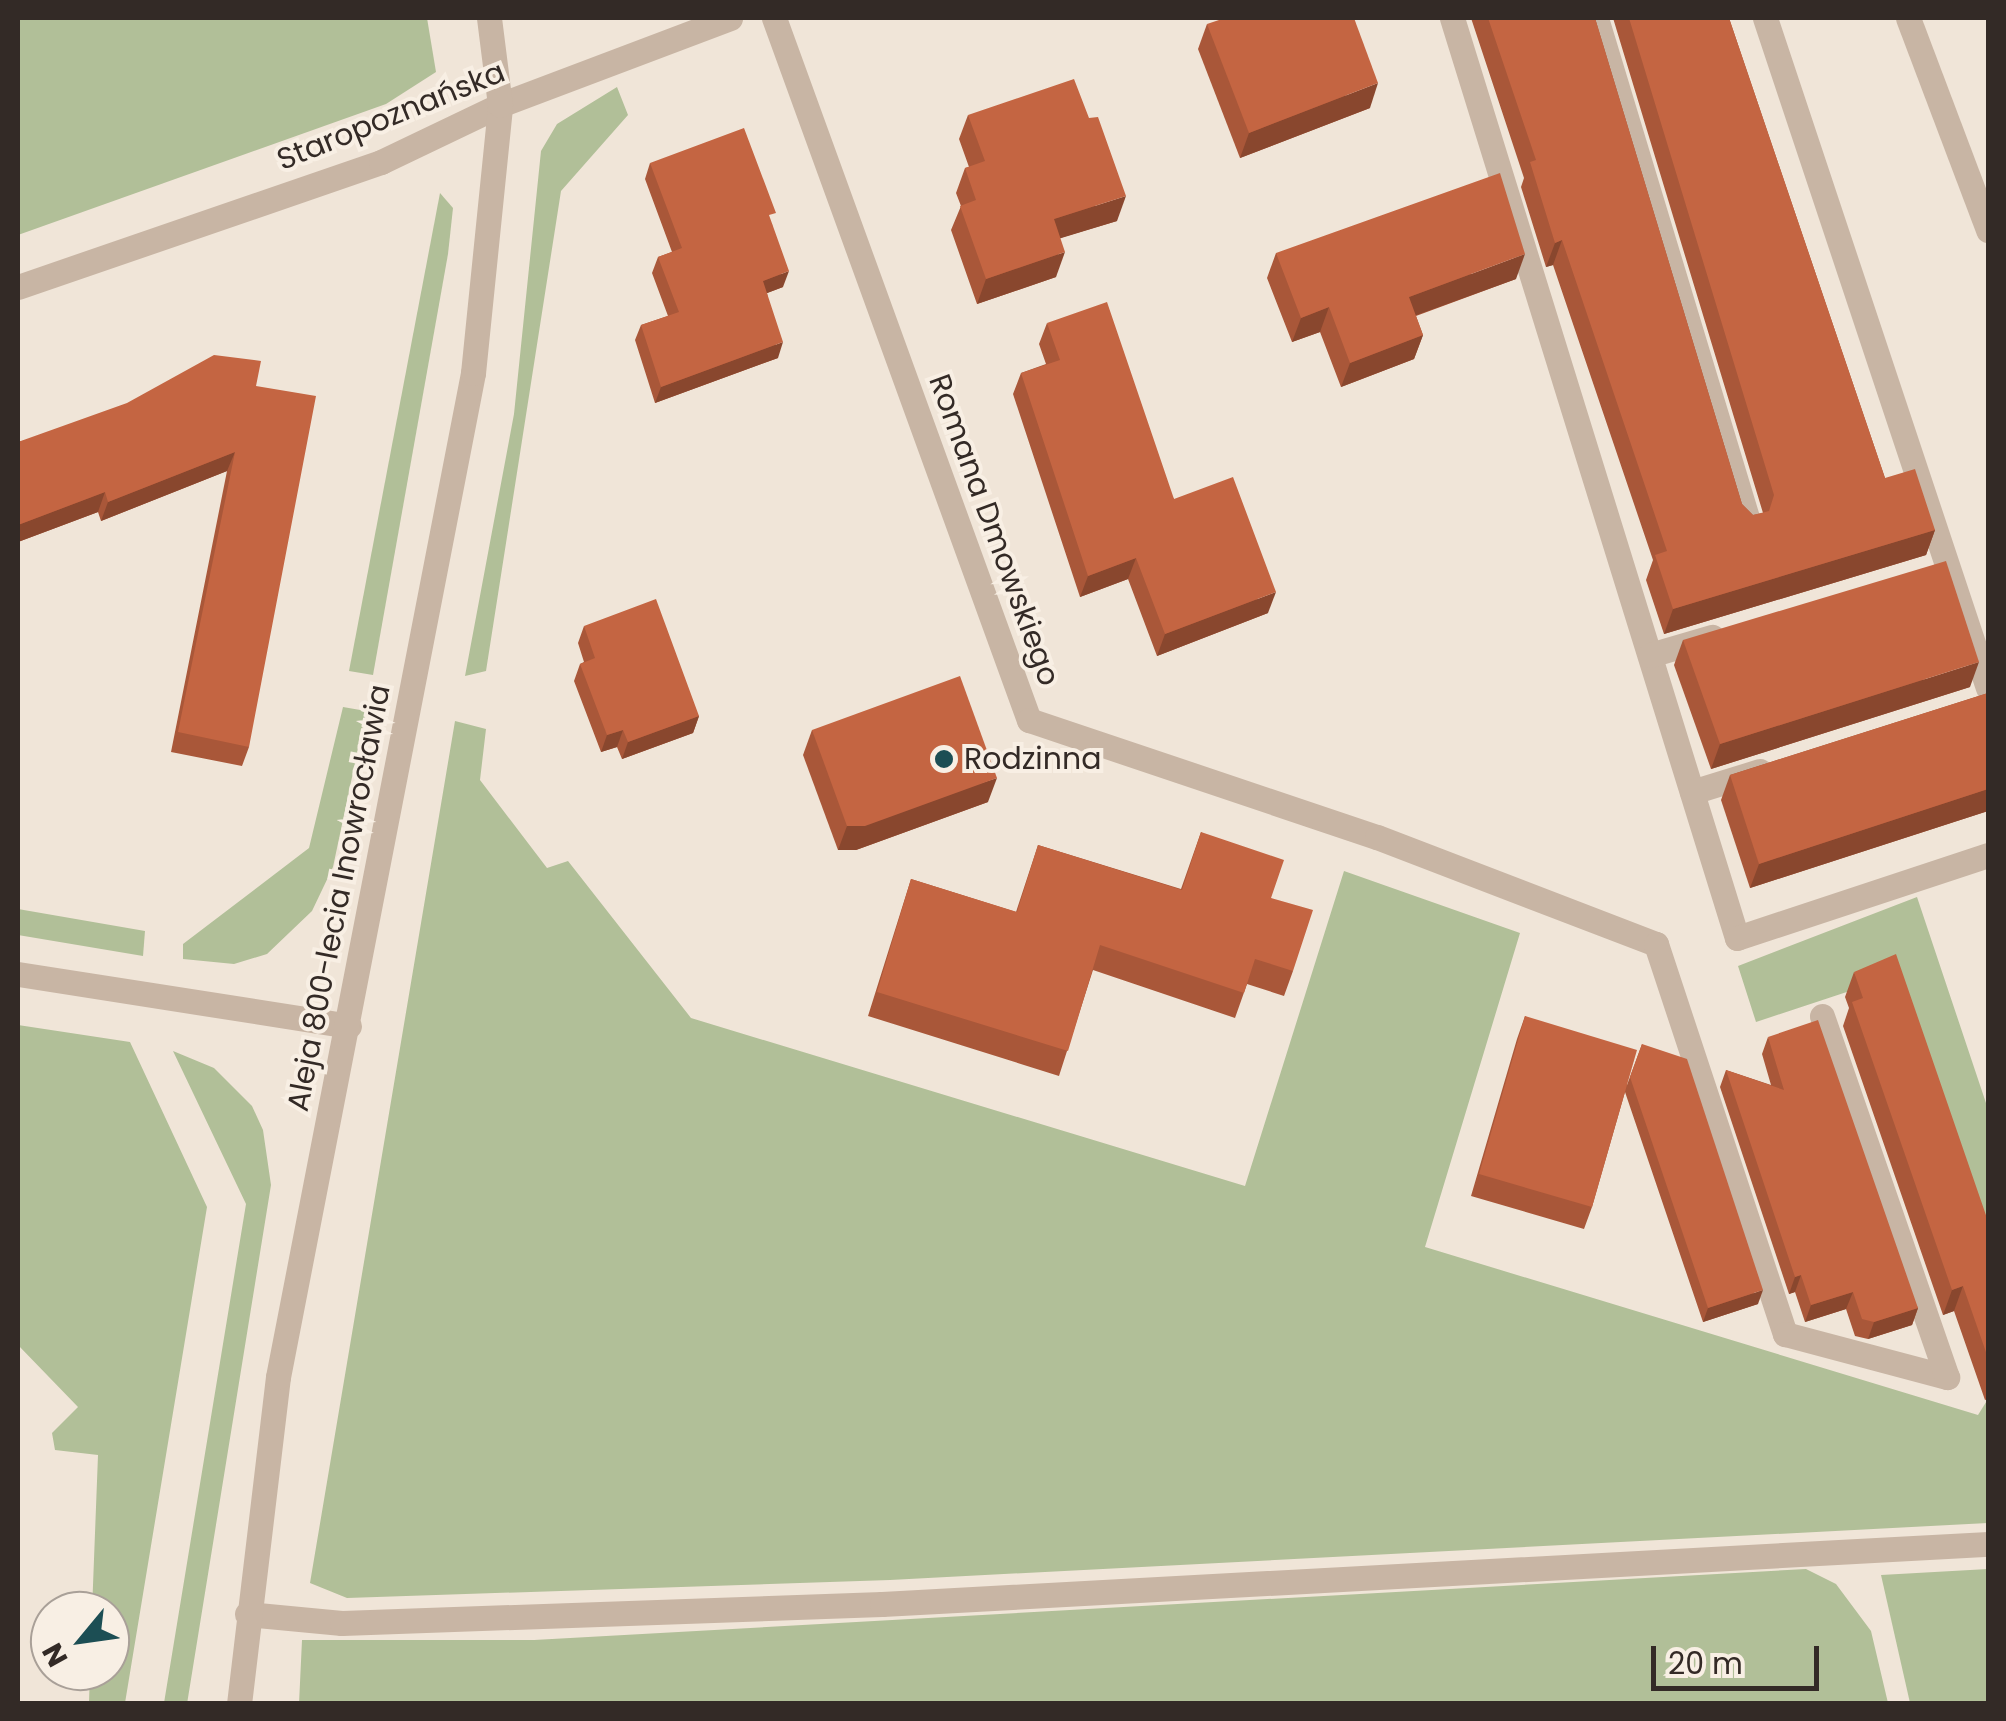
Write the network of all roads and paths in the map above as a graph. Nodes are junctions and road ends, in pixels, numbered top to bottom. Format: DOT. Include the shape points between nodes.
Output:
graph roads {
  1 [pos="489,18"];
  2 [pos="730,18"];
  3 [pos="774,18"];
  4 [pos="1452,18"];
  5 [pos="1596,18"];
  6 [pos="1765,18"];
  7 [pos="1908,18"];
  8 [pos="500,105"];
  9 [pos="1988,230"];
  10 [pos="18,288"];
  11 [pos="1749,524"];
  12 [pos="1743,627"];
  13 [pos="1650,656"];
  14 [pos="1982,697"];
  15 [pos="1785,763"];
  16 [pos="1692,792"];
  17 [pos="1988,854"];
  18 [pos="18,974"];
  19 [pos="1822,1016"];
  20 [pos="349,1026"];
  21 [pos="1988,1544"];
  22 [pos="247,1614"];
  23 [pos="239,1704"];
  1 -- 8 [label="street, Aleja 800-lecia Inowrocławia"];
  2 -- 8 [label="street, Staropoznańska"];
  3 -- 19 [label="street, Romana Dmowskiego" via="1028,720 1377,837 1656,944 1784,1334 1947,1377"];
  4 -- 13 [label="street"];
  5 -- 11 [label="street"];
  6 -- 14 [label="street"];
  7 -- 9 [label="street"];
  8 -- 10 [label="street, Staropoznańska" via="381,162"];
  8 -- 20 [label="street, Aleja 800-lecia Inowrocławia" via="473,373"];
  12 -- 13 [label="street"];
  13 -- 16 [label="street"];
  15 -- 16 [label="street"];
  16 -- 17 [label="street" via="1737,938"];
  18 -- 20 [label="street"];
  20 -- 22 [label="street, Aleja 800-lecia Inowrocławia" via="278,1378"];
  21 -- 22 [label="street" via="882,1604 342,1623"];
  22 -- 23 [label="street, Aleja 800-lecia Inowrocławia"];
}
